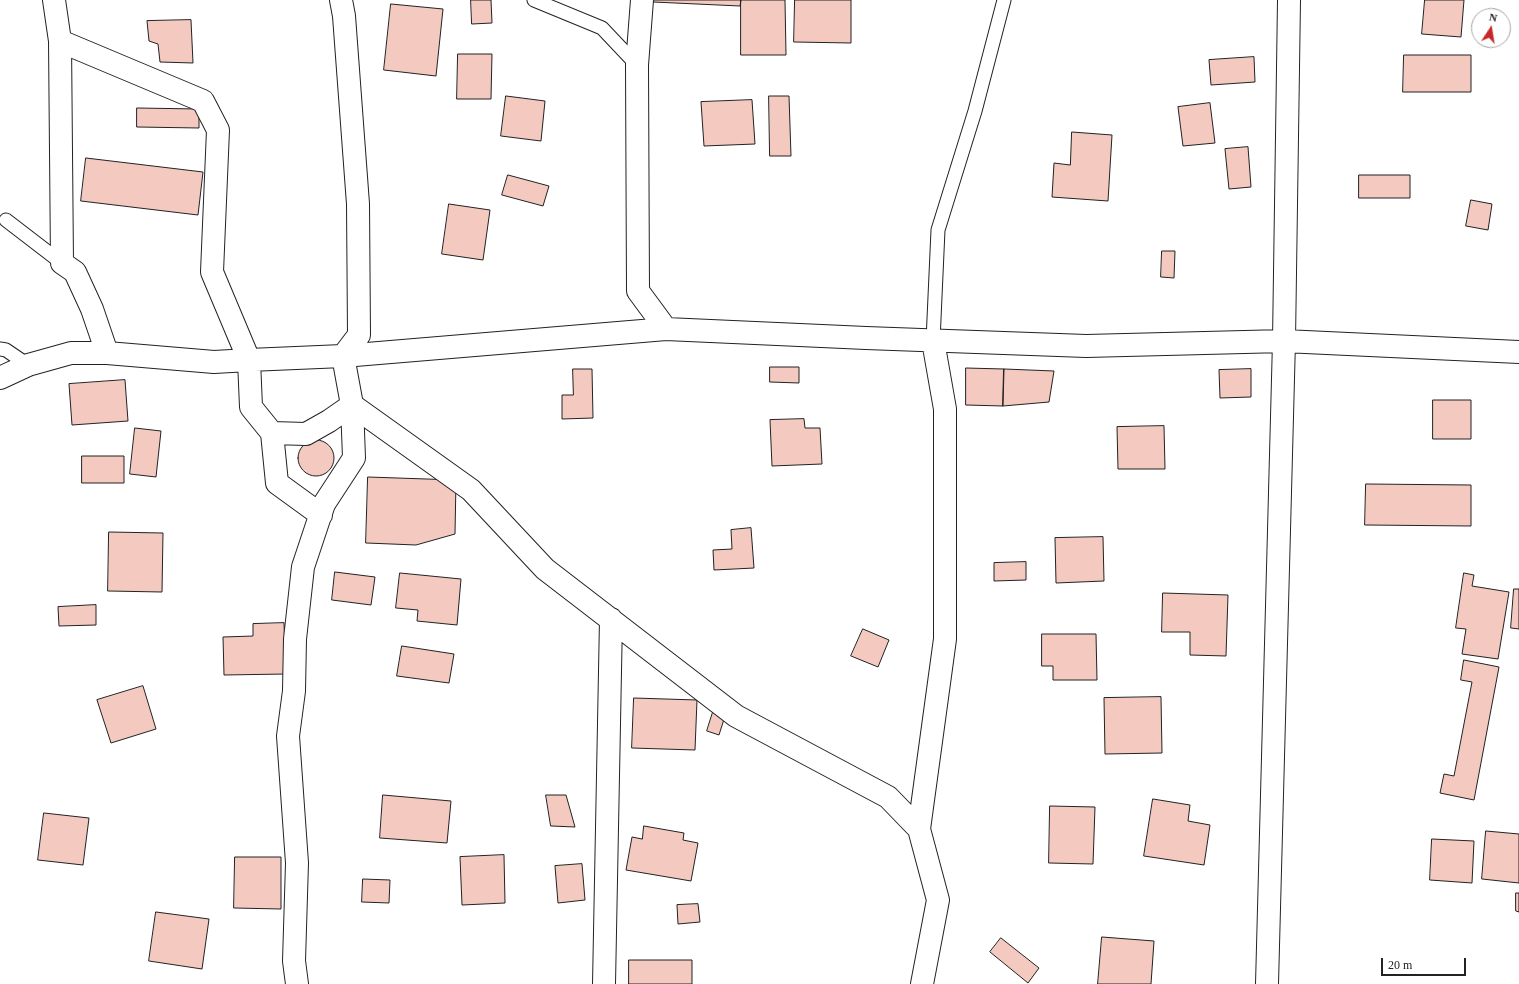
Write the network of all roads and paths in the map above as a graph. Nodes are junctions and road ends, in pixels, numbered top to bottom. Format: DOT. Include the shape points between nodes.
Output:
graph roads {
  1 [pos="54,0"];
  2 [pos="341,0"];
  3 [pos="534,0"];
  4 [pos="642,0"];
  5 [pos="1004,0"];
  6 [pos="1289,0"];
  7 [pos="60,41"];
  8 [pos="636,66"];
  9 [pos="6,220"];
  10 [pos="62,263"];
  11 [pos="666,329"];
  12 [pos="933,341"];
  13 [pos="1284,341"];
  14 [pos="0,349"];
  15 [pos="1519,352"];
  16 [pos="107,353"];
  17 [pos="343,356"];
  18 [pos="249,360"];
  19 [pos="28,365"];
  20 [pos="0,378"];
  21 [pos="352,405"];
  22 [pos="272,433"];
  23 [pos="320,515"];
  24 [pos="611,619"];
  25 [pos="919,829"];
  26 [pos="297,984"];
  27 [pos="604,984"];
  28 [pos="922,984"];
  29 [pos="1267,984"];
  1 -- 7 [label="street"];
  2 -- 17 [label="street" via="358,204 359,335"];
  3 -- 8 [label="lane" via="602,28"];
  4 -- 8 [label="street"];
  5 -- 12 [label="lane" via="975,111 938,230"];
  6 -- 13 [label="street"];
  7 -- 10 [label="street"];
  7 -- 18 [label="street" via="203,101 218,130 212,272"];
  8 -- 11 [label="street" via="638,291"];
  9 -- 10 [label="lane"];
  10 -- 16 [label="street" via="75,272 92,309"];
  11 -- 12 [label="street"];
  11 -- 17 [label="street"];
  12 -- 13 [label="street" via="1086,346"];
  12 -- 25 [label="street" via="945,409 945,639"];
  13 -- 15 [label="street"];
  13 -- 29 [label="street"];
  14 -- 19 [label="lane" via="6,350"];
  16 -- 18 [label="street" via="214,362"];
  16 -- 19 [label="street" via="71,353"];
  17 -- 18 [label="street"];
  17 -- 21 [label="street"];
  18 -- 22 [label="street" via="251,407"];
  19 -- 20 [label="street"];
  21 -- 22 [label="street" via="306,434"];
  21 -- 23 [label="street" via="354,458 324,504"];
  21 -- 24 [label="street" via="471,490 545,569"];
  22 -- 23 [label="street" via="276,483"];
  23 -- 26 [label="street" via="303,567 288,736 297,863 294,961"];
  24 -- 25 [label="street" via="736,716 888,797"];
  24 -- 27 [label="street"];
  25 -- 28 [label="street" via="938,900"];
}
